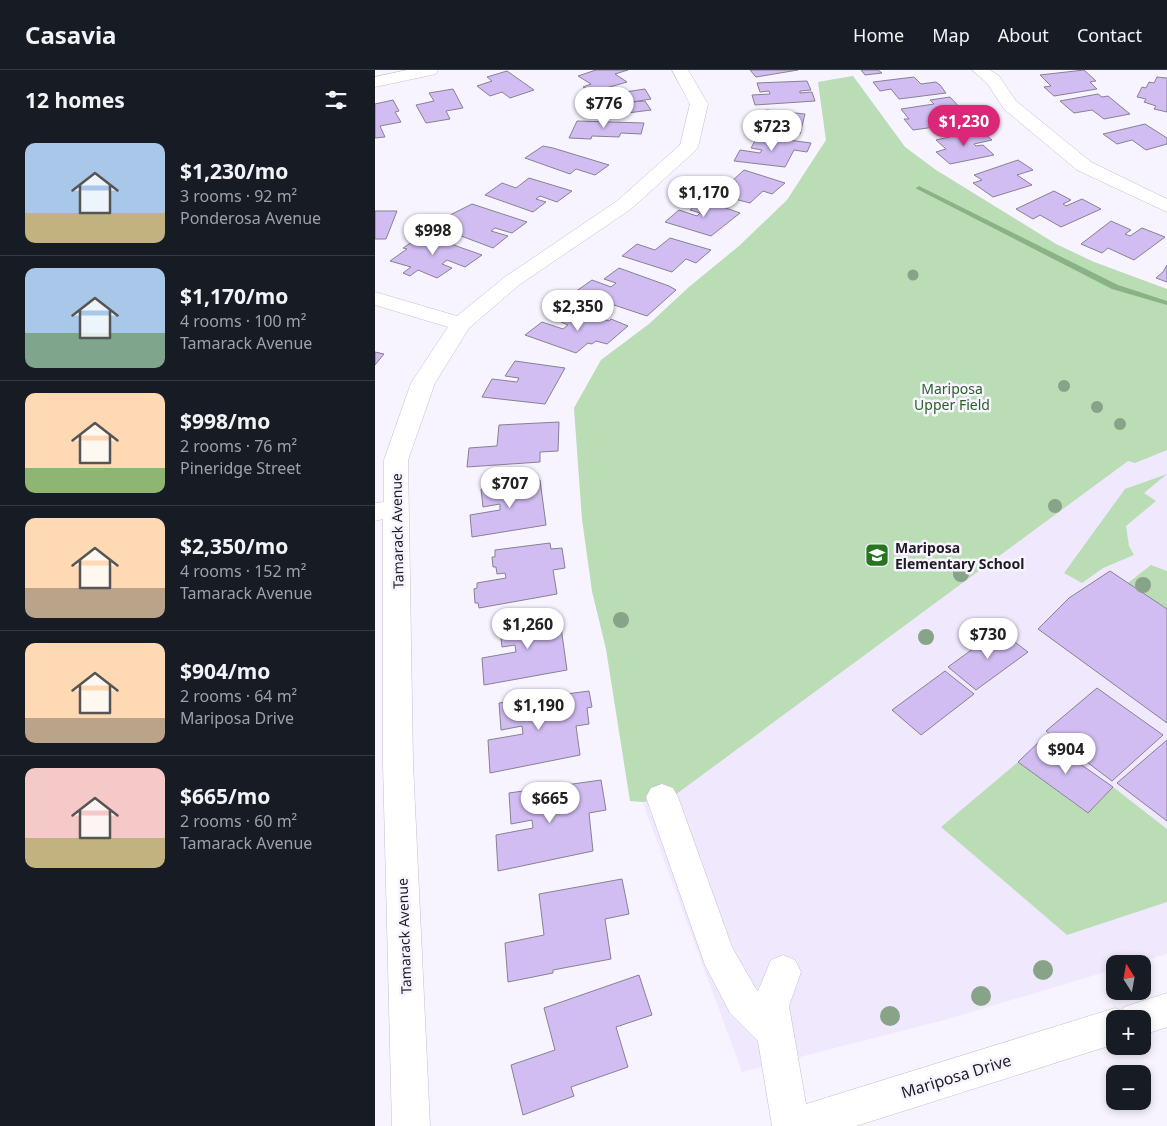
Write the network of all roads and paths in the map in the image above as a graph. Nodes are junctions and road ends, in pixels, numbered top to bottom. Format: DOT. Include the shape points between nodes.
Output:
graph roads {
  1 [pos="430,70"];
  2 [pos="680,70"];
  3 [pos="980,70"];
  4 [pos="375,82"];
  5 [pos="1165,202"];
  6 [pos="375,298"];
  7 [pos="461,324"];
  8 [pos="386,510"];
  9 [pos="662,797"];
  10 [pos="783,972"];
  11 [pos="1167,1010"];
  12 [pos="1151,1015"];
  13 [pos="1106,1029"];
  14 [pos="775,1032"];
  15 [pos="411,1126"];
  16 [pos="791,1126"];
  17 [pos="796,1126"];
  1 -- 4 [label="street"];
  2 -- 7 [label="street, Tamarack Avenue" via="699,104 689,146 624,206 512,281"];
  3 -- 5 [label="street" via="993,80 1010,104 1084,166"];
  6 -- 7 [label="street"];
  7 -- 8 [label="street, Tamarack Avenue" via="423,383 396,460"];
  8 -- 15 [label="street, Tamarack Avenue"];
  9 -- 14 [label="street" via="717,954 743,1001"];
  10 -- 14 [label="street" via="771,1006"];
  11 -- 12 [label="street"];
  13 -- 17 [label="street, Mariposa Drive"];
  14 -- 16 [label="street"];
}
